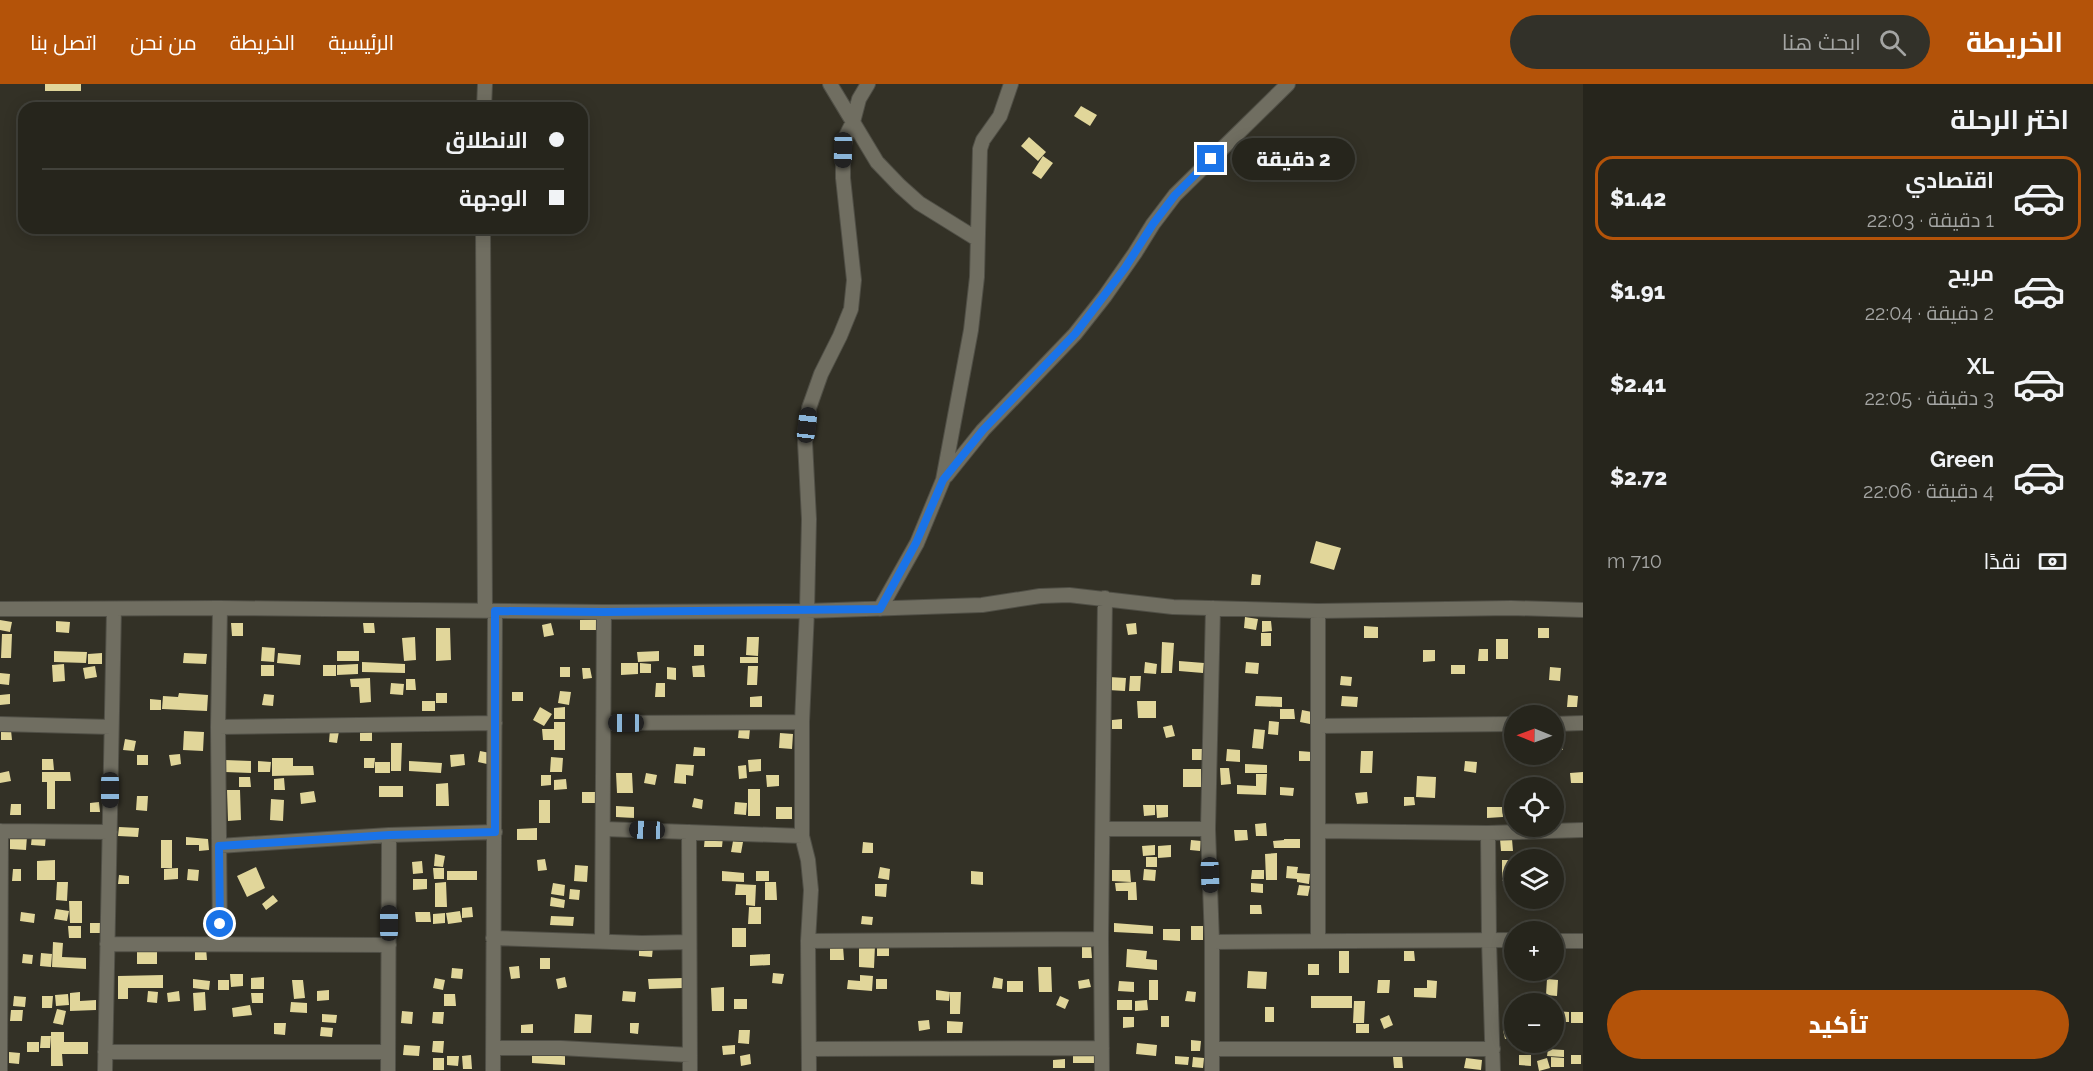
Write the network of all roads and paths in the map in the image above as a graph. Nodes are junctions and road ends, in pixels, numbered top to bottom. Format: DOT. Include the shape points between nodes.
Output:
graph roads {
  1 [pos="484,84"];
  2 [pos="830,84"];
  3 [pos="868,84"];
  4 [pos="1011,84"];
  5 [pos="1288,84"];
  6 [pos="484,102"];
  7 [pos="853,122"];
  8 [pos="483,234"];
  9 [pos="976,239"];
  10 [pos="943,480"];
  11 [pos="1106,598"];
  12 [pos="220,608"];
  13 [pos="1213,608"];
  14 [pos="0,609"];
  15 [pos="114,609"];
  16 [pos="880,609"];
  17 [pos="1583,610"];
  18 [pos="490,611"];
  19 [pos="807,611"];
  20 [pos="1318,611"];
  21 [pos="604,612"];
  22 [pos="802,722"];
  23 [pos="495,723"];
  24 [pos="604,723"];
  25 [pos="1564,723"];
  26 [pos="1583,723"];
  27 [pos="0,724"];
  28 [pos="1504,724"];
  29 [pos="1318,726"];
  30 [pos="111,727"];
  31 [pos="218,727"];
  32 [pos="604,829"];
  33 [pos="1103,829"];
  34 [pos="1208,829"];
  35 [pos="1583,830"];
  36 [pos="1,831"];
  37 [pos="1319,831"];
  38 [pos="110,832"];
  39 [pos="495,832"];
  40 [pos="689,832"];
  41 [pos="1488,833"];
  42 [pos="390,835"];
  43 [pos="802,836"];
  44 [pos="219,846"];
  45 [pos="493,938"];
  46 [pos="1101,939"];
  47 [pos="1,940"];
  48 [pos="1489,940"];
  49 [pos="1504,940"];
  50 [pos="602,941"];
  51 [pos="808,941"];
  52 [pos="1318,941"];
  53 [pos="1564,941"];
  54 [pos="1583,941"];
  55 [pos="689,942"];
  56 [pos="1212,942"];
  57 [pos="107,944"];
  58 [pos="220,944"];
  59 [pos="389,945"];
  60 [pos="493,1048"];
  61 [pos="1102,1048"];
  62 [pos="809,1049"];
  63 [pos="1212,1049"];
  64 [pos="1493,1049"];
  65 [pos="105,1052"];
  66 [pos="388,1052"];
  67 [pos="0,1054"];
  68 [pos="690,1055"];
  69 [pos="0,1071"];
  70 [pos="105,1071"];
  71 [pos="388,1071"];
  72 [pos="493,1071"];
  73 [pos="690,1071"];
  74 [pos="809,1071"];
  75 [pos="1102,1071"];
  76 [pos="1212,1071"];
  77 [pos="1493,1071"];
  1 -- 6 [label="street"];
  2 -- 7 [label="street"];
  3 -- 7 [label="street"];
  4 -- 9 [label="street" via="1000,116 982,140"];
  5 -- 10 [label="street" via="1175,195 1075,334 990,423"];
  7 -- 9 [label="street" via="877,162 900,186 919,203"];
  7 -- 19 [label="street" via="843,150 854,280 851,309 809,408 805,442 809,519"];
  8 -- 18 [label="street"];
  9 -- 10 [label="street" via="971,330"];
  10 -- 16 [label="street" via="916,543"];
  11 -- 13 [label="street" via="1173,608"];
  11 -- 16 [label="street" via="1040,596 982,605"];
  11 -- 33 [label="street"];
  12 -- 15 [label="street"];
  12 -- 18 [label="street"];
  12 -- 31 [label="street"];
  13 -- 20 [label="street"];
  13 -- 34 [label="street"];
  14 -- 15 [label="street"];
  15 -- 30 [label="street"];
  16 -- 19 [label="street"];
  17 -- 20 [label="street"];
  18 -- 21 [label="street"];
  18 -- 23 [label="street"];
  19 -- 21 [label="street"];
  19 -- 22 [label="street"];
  20 -- 29 [label="street"];
  21 -- 24 [label="street"];
  22 -- 24 [label="street"];
  22 -- 43 [label="street"];
  23 -- 31 [label="street"];
  23 -- 39 [label="street"];
  24 -- 32 [label="street"];
  25 -- 26 [label="street"];
  27 -- 30 [label="street"];
  28 -- 29 [label="street"];
  29 -- 37 [label="street"];
  30 -- 38 [label="street"];
  31 -- 44 [label="street"];
  32 -- 40 [label="street"];
  32 -- 50 [label="street"];
  33 -- 34 [label="street"];
  33 -- 46 [label="street"];
  34 -- 56 [label="street"];
  35 -- 41 [label="street"];
  36 -- 38 [label="street"];
  36 -- 47 [label="street"];
  37 -- 41 [label="street"];
  37 -- 52 [label="street"];
  38 -- 57 [label="street"];
  39 -- 42 [label="street"];
  39 -- 45 [label="street"];
  40 -- 43 [label="street"];
  40 -- 55 [label="street"];
  41 -- 48 [label="street"];
  42 -- 44 [label="street"];
  42 -- 59 [label="street"];
  43 -- 51 [label="street" via="811,890"];
  44 -- 58 [label="street"];
  45 -- 50 [label="street"];
  45 -- 60 [label="street"];
  46 -- 51 [label="street"];
  46 -- 61 [label="street"];
  47 -- 67 [label="street"];
  48 -- 49 [label="street"];
  48 -- 52 [label="street"];
  48 -- 64 [label="street"];
  50 -- 55 [label="street"];
  51 -- 62 [label="street"];
  52 -- 56 [label="street"];
  53 -- 54 [label="street"];
  55 -- 68 [label="street"];
  56 -- 63 [label="street"];
  57 -- 58 [label="street"];
  57 -- 65 [label="street"];
  58 -- 59 [label="street"];
  59 -- 66 [label="street"];
  60 -- 68 [label="street"];
  60 -- 72 [label="street"];
  61 -- 62 [label="street"];
  61 -- 75 [label="street"];
  62 -- 74 [label="street"];
  63 -- 64 [label="street"];
  63 -- 76 [label="street"];
  64 -- 77 [label="street"];
  65 -- 66 [label="street"];
  65 -- 70 [label="street"];
  66 -- 71 [label="street"];
  67 -- 69 [label="street"];
  68 -- 73 [label="street"];
}
